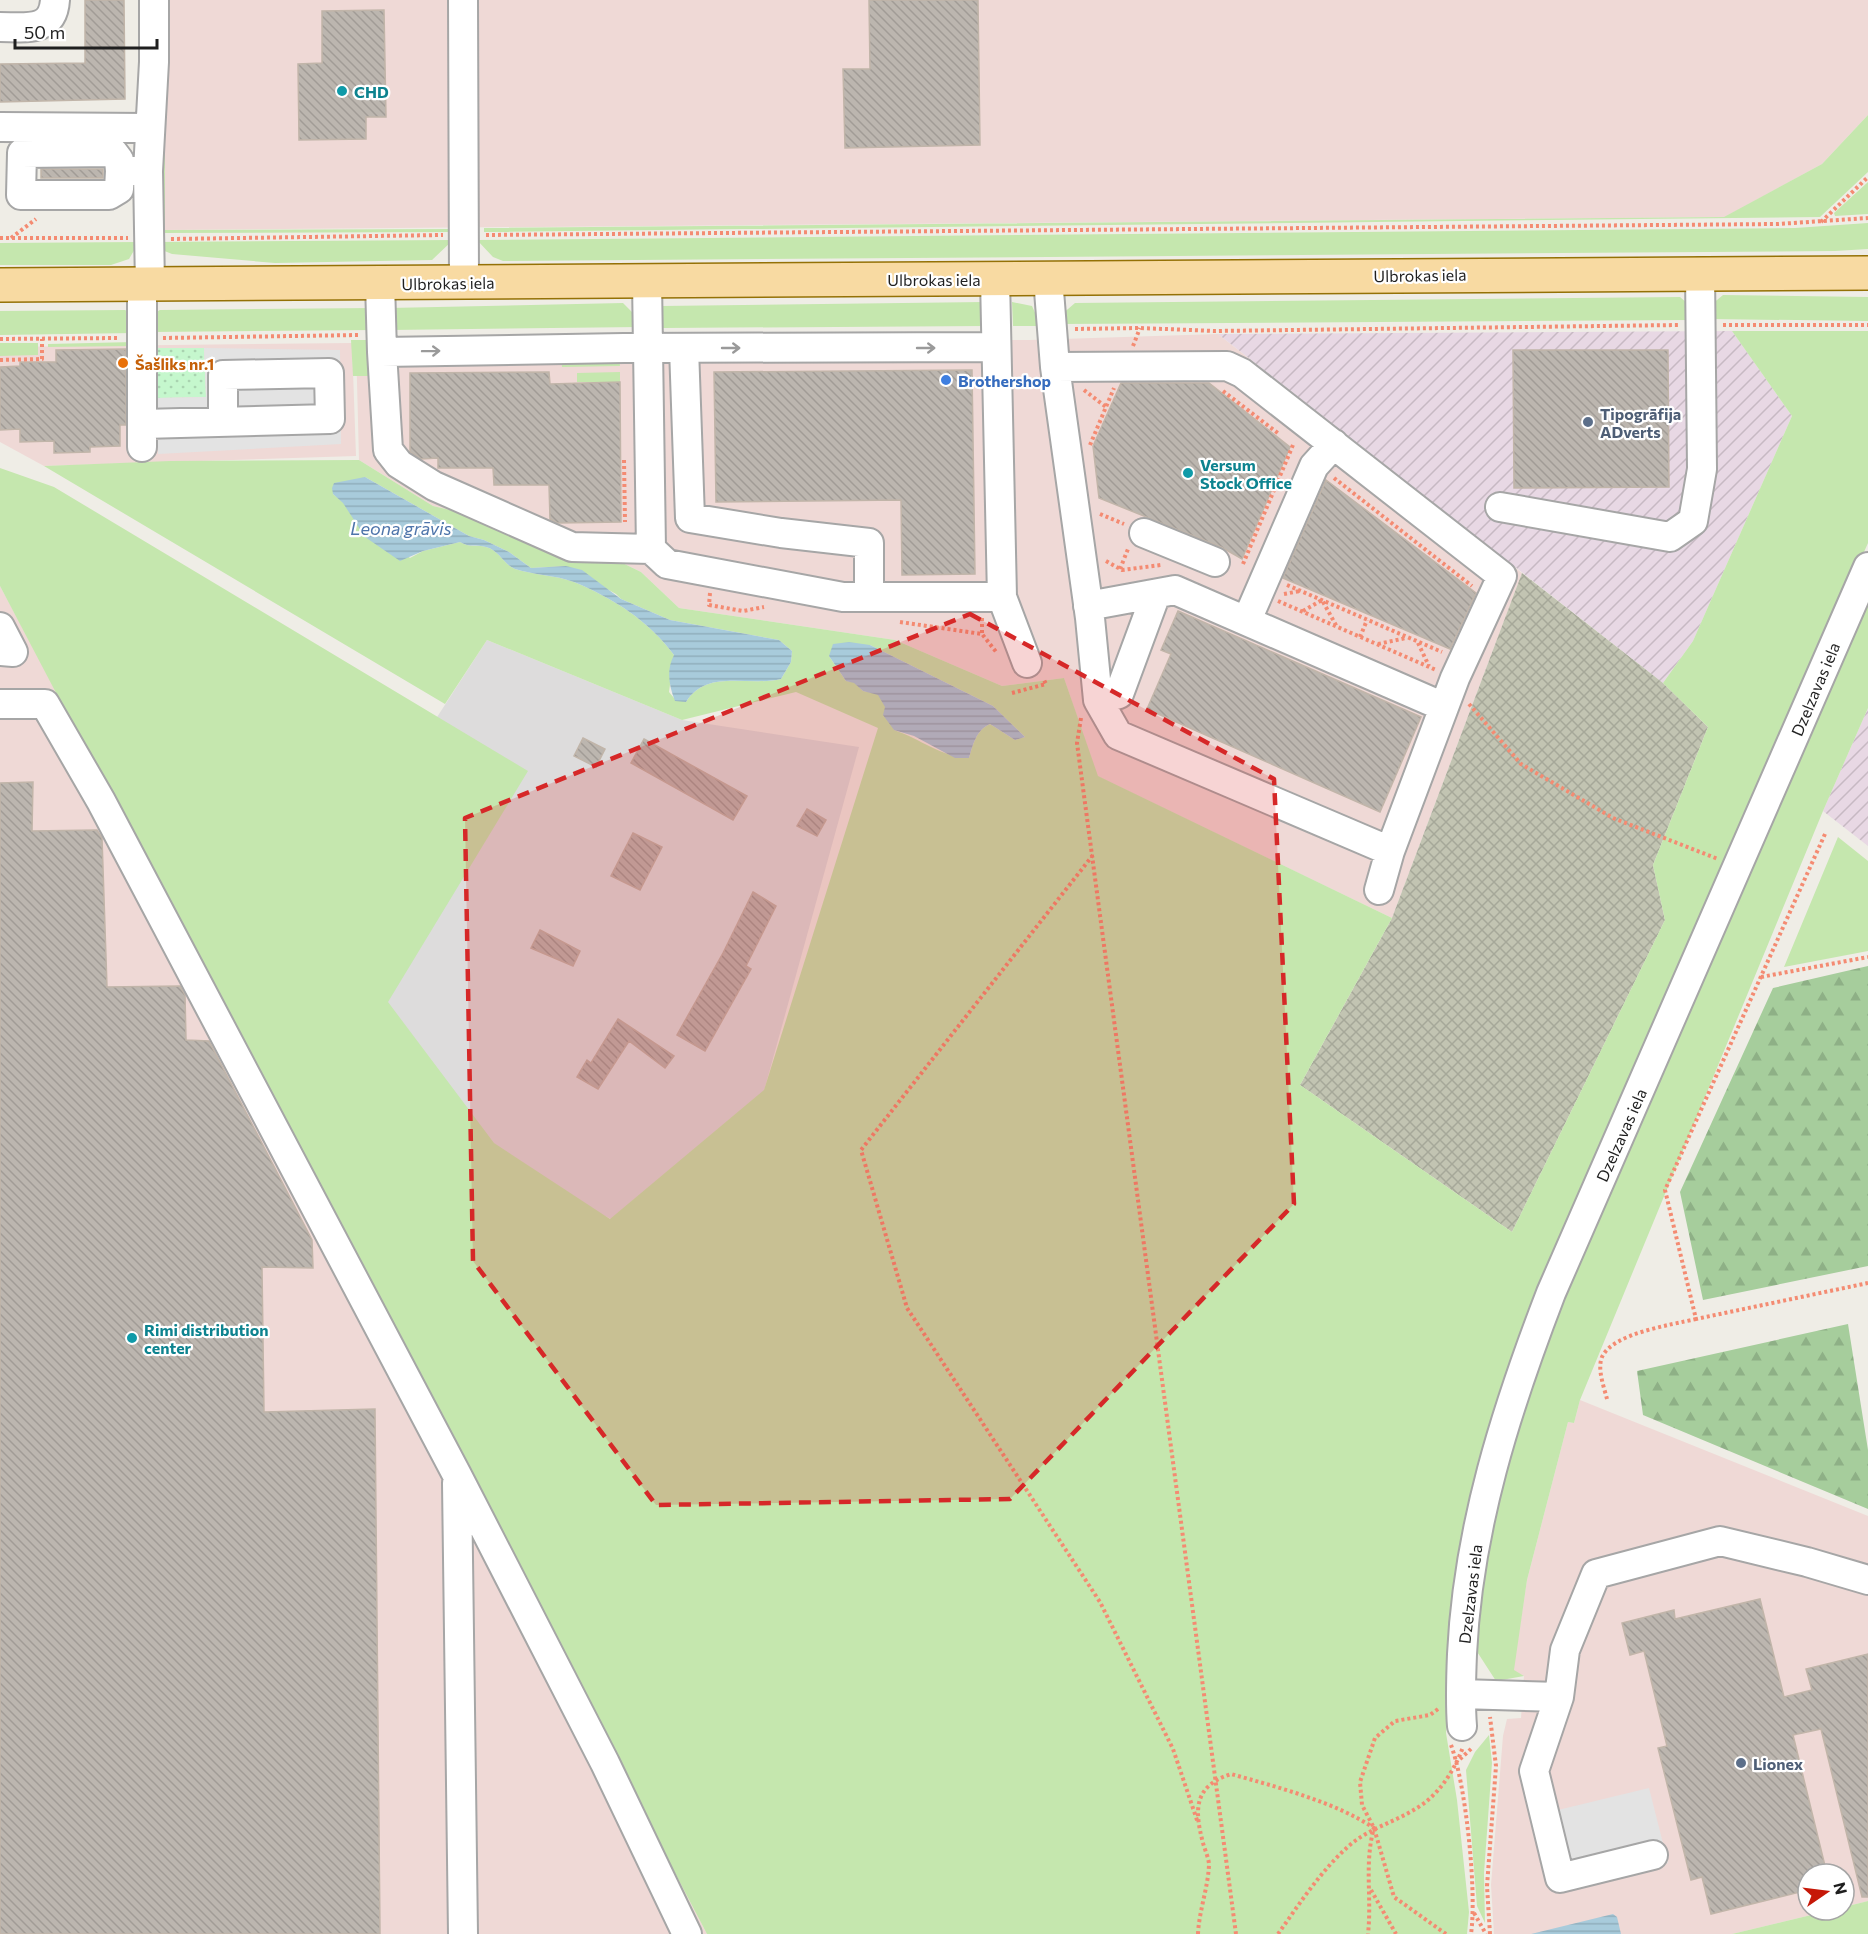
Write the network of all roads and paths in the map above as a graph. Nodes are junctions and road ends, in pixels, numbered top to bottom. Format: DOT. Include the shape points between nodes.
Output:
graph roads {
  1 [pos="55,0"];
  2 [pos="154,0"];
  3 [pos="463,0"];
  4 [pos="0,27"];
  5 [pos="0,127"];
  6 [pos="149,128"];
  7 [pos="120,171"];
  8 [pos="148,171"];
  9 [pos="1868,177"];
  10 [pos="1868,218"];
  11 [pos="1821,222"];
  12 [pos="464,235"];
  13 [pos="0,238"];
  14 [pos="149,239"];
  15 [pos="1700,272"];
  16 [pos="1868,273"];
  17 [pos="1048,278"];
  18 [pos="995,279"];
  19 [pos="647,281"];
  20 [pos="464,282"];
  21 [pos="380,283"];
  22 [pos="0,285"];
  23 [pos="146,286"];
  24 [pos="1140,328"];
  25 [pos="42,339"];
  26 [pos="996,347"];
  27 [pos="648,348"];
  28 [pos="684,348"];
  29 [pos="382,352"];
  30 [pos="0,360"];
  31 [pos="1054,367"];
  32 [pos="1123,367"];
  33 [pos="1079,386"];
  34 [pos="1106,407"];
  35 [pos="223,421"];
  36 [pos="1334,444"];
  37 [pos="1293,445"];
  38 [pos="1089,446"];
  39 [pos="1098,502"];
  40 [pos="1500,507"];
  41 [pos="690,518"];
  42 [pos="649,520"];
  43 [pos="1101,525"];
  44 [pos="1144,532"];
  45 [pos="651,549"];
  46 [pos="1187,551"];
  47 [pos="1224,561"];
  48 [pos="1868,567"];
  49 [pos="1254,570"];
  50 [pos="1165,592"];
  51 [pos="869,597"];
  52 [pos="1002,597"];
  53 [pos="1322,600"];
  54 [pos="1088,606"];
  55 [pos="1302,612"];
  56 [pos="1247,620"];
  57 [pos="1366,620"];
  58 [pos="0,627"];
  59 [pos="1338,628"];
  60 [pos="1360,637"];
  61 [pos="1408,638"];
  62 [pos="1418,642"];
  63 [pos="1377,645"];
  64 [pos="0,651"];
  65 [pos="1452,656"];
  66 [pos="1027,663"];
  67 [pos="1430,668"];
  68 [pos="1448,696"];
  69 [pos="1098,700"];
  70 [pos="0,704"];
  71 [pos="1825,834"];
  72 [pos="1390,851"];
  73 [pos="1093,855"];
  74 [pos="1738,867"];
  75 [pos="1379,890"];
  76 [pos="1868,957"];
  77 [pos="1761,977"];
  78 [pos="1868,1283"];
  79 [pos="1696,1318"];
  80 [pos="1607,1399"];
  81 [pos="457,1475"];
  82 [pos="1868,1580"];
  83 [pos="1472,1694"];
  84 [pos="1559,1697"];
  85 [pos="1462,1726"];
  86 [pos="1214,1779"];
  87 [pos="1198,1823"];
  88 [pos="1374,1828"];
  89 [pos="1653,1855"];
  90 [pos="1370,1888"];
  91 [pos="1474,1912"];
  92 [pos="463,1934"];
  93 [pos="687,1934"];
  94 [pos="1198,1934"];
  95 [pos="1236,1934"];
  96 [pos="1278,1934"];
  97 [pos="1368,1934"];
  98 [pos="1396,1934"];
  99 [pos="1446,1934"];
  100 [pos="1471,1934"];
  101 [pos="1488,1934"];
  1 -- 4 [label="street" via="54,13 46,22 34,27"];
  2 -- 6 [label="street"];
  3 -- 12 [label="street"];
  5 -- 6 [label="street"];
  6 -- 8 [label="street"];
  7 -- 8 [label="street"];
  8 -- 14 [label="street"];
  9 -- 11 [label="path"];
  10 -- 11 [label="path"];
  11 -- 12 [label="path"];
  12 -- 14 [label="path"];
  12 -- 20 [label="street"];
  13 -- 14 [label="path"];
  14 -- 23 [label="street"];
  15 -- 16 [label="main road, Ulbrokas iela"];
  15 -- 17 [label="main road, Ulbrokas iela"];
  15 -- 40 [label="street" via="1702,469 1692,521 1670,537"];
  17 -- 18 [label="main road, Ulbrokas iela"];
  17 -- 31 [label="street"];
  18 -- 19 [label="main road, Ulbrokas iela"];
  18 -- 26 [label="street"];
  19 -- 20 [label="main road, Ulbrokas iela"];
  19 -- 27 [label="street"];
  20 -- 21 [label="main road, Ulbrokas iela"];
  21 -- 23 [label="main road, Ulbrokas iela"];
  21 -- 29 [label="street"];
  22 -- 23 [label="main road, Ulbrokas iela"];
  23 -- 35 [label="street" via="142,435"];
  24 -- 32 [label="path"];
  25 -- 30 [label="path" via="42,359"];
  28 -- 26 [label="street, one-way"];
  26 -- 52 [label="street"];
  27 -- 28 [label="street"];
  29 -- 27 [label="street, one-way"];
  27 -- 42 [label="street"];
  28 -- 41 [label="street"];
  29 -- 45 [label="street" via="388,450 399,464 434,486 572,547"];
  31 -- 32 [label="street"];
  31 -- 54 [label="street" via="1094,559"];
  32 -- 34 [label="path"];
  32 -- 36 [label="street" via="1227,366 1242,373"];
  33 -- 34 [label="path"];
  34 -- 38 [label="path"];
  36 -- 49 [label="street" via="1314,466"];
  36 -- 68 [label="street" via="1508,581"];
  37 -- 49 [label="path"];
  39 -- 43 [label="path"];
  41 -- 42 [label="street"];
  41 -- 51 [label="street" via="869,543"];
  42 -- 45 [label="street"];
  44 -- 46 [label="street"];
  45 -- 51 [label="street" via="667,564 843,597"];
  46 -- 47 [label="street"];
  46 -- 50 [label="street"];
  47 -- 49 [label="path"];
  48 -- 74 [label="street, Dzelzavas iela"];
  49 -- 53 [label="path"];
  49 -- 56 [label="street"];
  50 -- 54 [label="street"];
  50 -- 56 [label="street"];
  50 -- 69 [label="street" via="1119,694"];
  51 -- 52 [label="street"];
  52 -- 66 [label="street"];
  53 -- 55 [label="path"];
  53 -- 57 [label="path"];
  53 -- 59 [label="path"];
  54 -- 69 [label="street"];
  56 -- 68 [label="street"];
  57 -- 60 [label="path"];
  57 -- 61 [label="path"];
  58 -- 64 [label="street" via="13,652"];
  61 -- 62 [label="path"];
  61 -- 63 [label="path"];
  62 -- 65 [label="path"];
  62 -- 67 [label="path"];
  68 -- 72 [label="street"];
  68 -- 74 [label="path" via="1521,764 1613,818"];
  69 -- 72 [label="street" via="1118,735"];
  69 -- 73 [label="path" via="1082,708 1077,743"];
  70 -- 81 [label="street" via="45,704 101,801"];
  71 -- 77 [label="path"];
  72 -- 75 [label="street"];
  73 -- 86 [label="path"];
  73 -- 87 [label="path" via="861,1150 907,1308 1100,1602 1173,1749"];
  74 -- 83 [label="street, Dzelzavas iela" via="1520,1372 1501,1433 1473,1553 1464,1616"];
  76 -- 77 [label="path"];
  77 -- 79 [label="path" via="1665,1190"];
  78 -- 79 [label="path"];
  79 -- 80 [label="path" via="1616,1340 1601,1358 1601,1380"];
  81 -- 92 [label="street"];
  81 -- 93 [label="street" via="605,1763"];
  82 -- 84 [label="street" via="1720,1541 1596,1574 1565,1650"];
  83 -- 84 [label="street"];
  83 -- 85 [label="street, Dzelzavas iela"];
  83 -- 88 [label="path" via="1430,1715 1395,1721 1375,1738 1360,1782 1362,1805"];
  83 -- 101 [label="path" via="1489,1712 1496,1766 1487,1886"];
  84 -- 89 [label="street" via="1534,1772 1560,1878"];
  86 -- 87 [label="path" via="1200,1797"];
  86 -- 88 [label="path" via="1231,1774 1276,1787 1361,1819"];
  86 -- 95 [label="path"];
  87 -- 94 [label="path" via="1209,1864"];
  88 -- 90 [label="path" via="1368,1856"];
  88 -- 91 [label="path" via="1421,1806 1458,1762"];
  88 -- 96 [label="path" via="1351,1844 1315,1882"];
  88 -- 99 [label="path" via="1394,1897"];
  90 -- 97 [label="path"];
  90 -- 98 [label="path"];
  91 -- 100 [label="path"];
  91 -- 101 [label="path"];
}
